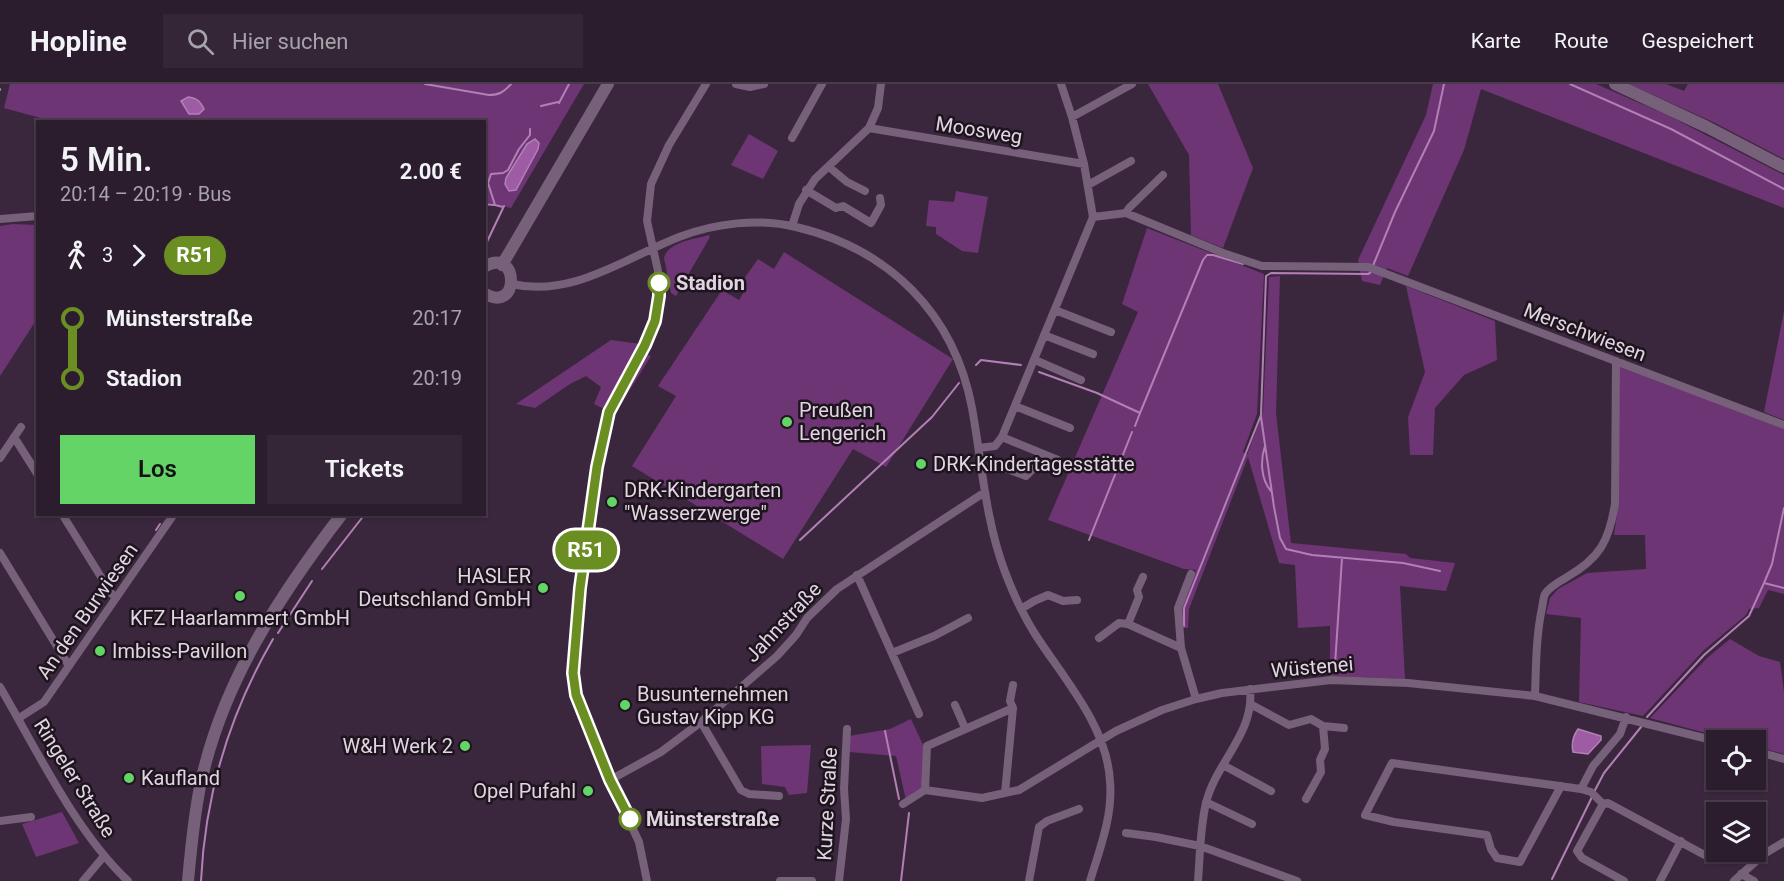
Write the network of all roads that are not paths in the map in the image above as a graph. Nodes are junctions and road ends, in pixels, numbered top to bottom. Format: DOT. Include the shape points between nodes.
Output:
graph roads {
  1 [pos="608,84"];
  2 [pos="706,84"];
  3 [pos="736,84"];
  4 [pos="764,84"];
  5 [pos="822,84"];
  6 [pos="881,84"];
  7 [pos="1061,84"];
  8 [pos="1132,84"];
  9 [pos="1615,84"];
  10 [pos="1072,117"];
  11 [pos="869,128"];
  12 [pos="792,138"];
  13 [pos="1131,161"];
  14 [pos="1084,164"];
  15 [pos="829,167"];
  16 [pos="1784,167"];
  17 [pos="1163,175"];
  18 [pos="1088,185"];
  19 [pos="806,190"];
  20 [pos="865,191"];
  21 [pos="880,198"];
  22 [pos="1126,213"];
  23 [pos="36,216"];
  24 [pos="1093,217"];
  25 [pos="0,219"];
  26 [pos="792,226"];
  27 [pos="652,249"];
  28 [pos="502,265"];
  29 [pos="486,266"];
  30 [pos="512,284"];
  31 [pos="486,296"];
  32 [pos="1055,310"];
  33 [pos="1111,332"];
  34 [pos="1044,335"];
  35 [pos="1093,354"];
  36 [pos="1035,360"];
  37 [pos="1616,361"];
  38 [pos="1081,380"];
  39 [pos="1016,406"];
  40 [pos="1784,425"];
  41 [pos="21,427"];
  42 [pos="1070,428"];
  43 [pos="14,437"];
  44 [pos="1002,437"];
  45 [pos="979,448"];
  46 [pos="0,458"];
  47 [pos="1058,460"];
  48 [pos="1033,469"];
  49 [pos="982,471"];
  50 [pos="36,472"];
  51 [pos="985,492"];
  52 [pos="63,516"];
  53 [pos="173,516"];
  54 [pos="340,516"];
  55 [pos="0,554"];
  56 [pos="1191,574"];
  57 [pos="857,575"];
  58 [pos="1143,577"];
  59 [pos="116,598"];
  60 [pos="1077,600"];
  61 [pos="1021,609"];
  62 [pos="968,618"];
  63 [pos="1128,624"];
  64 [pos="1099,638"];
  65 [pos="1181,648"];
  66 [pos="892,653"];
  67 [pos="69,666"];
  68 [pos="1013,685"];
  69 [pos="0,687"];
  70 [pos="1250,689"];
  71 [pos="1535,696"];
  72 [pos="1196,699"];
  73 [pos="955,705"];
  74 [pos="1252,705"];
  75 [pos="1013,708"];
  76 [pos="919,714"];
  77 [pos="1626,717"];
  78 [pos="19,718"];
  79 [pos="701,722"];
  80 [pos="1323,726"];
  81 [pos="965,728"];
  82 [pos="1344,728"];
  83 [pos="847,729"];
  84 [pos="1706,738"];
  85 [pos="1101,740"];
  86 [pos="1766,755"];
  87 [pos="1784,759"];
  88 [pos="1223,765"];
  89 [pos="610,780"];
  90 [pos="1561,786"];
  91 [pos="1581,789"];
  92 [pos="925,790"];
  93 [pos="1271,791"];
  94 [pos="1005,793"];
  95 [pos="779,796"];
  96 [pos="1306,799"];
  97 [pos="1206,802"];
  98 [pos="903,804"];
  99 [pos="1603,804"];
  100 [pos="1079,809"];
  101 [pos="31,817"];
  102 [pos="0,821"];
  103 [pos="1252,824"];
  104 [pos="1126,833"];
  105 [pos="1681,842"];
  106 [pos="1784,842"];
  107 [pos="1200,846"];
  108 [pos="104,856"];
  109 [pos="1706,856"];
  110 [pos="1741,874"];
  111 [pos="83,881"];
  112 [pos="128,881"];
  113 [pos="188,881"];
  114 [pos="647,881"];
  115 [pos="780,881"];
  116 [pos="812,881"];
  117 [pos="839,881"];
  118 [pos="1029,881"];
  119 [pos="1090,881"];
  120 [pos="1197,881"];
  121 [pos="1297,881"];
  122 [pos="1624,881"];
  123 [pos="1660,881"];
  124 [pos="1734,881"];
  125 [pos="1754,881"];
  1 -- 28 [label="main road"];
  2 -- 27 [label="street" via="669,145 651,184 647,221"];
  3 -- 4 [label="street"];
  5 -- 12 [label="street"];
  6 -- 11 [label="street" via="878,108"];
  7 -- 10 [label="street"];
  8 -- 10 [label="street"];
  9 -- 16 [label="main road"];
  10 -- 14 [label="street"];
  11 -- 14 [label="street, Moosweg"];
  11 -- 15 [label="street"];
  13 -- 18 [label="street"];
  14 -- 18 [label="street"];
  15 -- 19 [label="street"];
  15 -- 20 [label="street"];
  17 -- 22 [label="street"];
  18 -- 24 [label="street"];
  19 -- 21 [label="street" via="871,223 881,206"];
  19 -- 26 [label="street"];
  22 -- 24 [label="street"];
  22 -- 37 [label="street, Merschwiesen" via="1262,266 1371,269"];
  23 -- 25 [label="street"];
  24 -- 32 [label="street"];
  26 -- 27 [label="street" via="728,225 693,232"];
  26 -- 45 [label="street" via="862,251 896,274 920,297 939,322 958,359"];
  27 -- 30 [label="street" via="564,285 537,288"];
  27 -- 89 [label="street" via="658,271 658,309 645,345 609,412 580,588 573,673 576,695"];
  28 -- 29 [label="main road"];
  28 -- 30 [label="main road" via="511,275"];
  30 -- 31 [label="main road" via="502,296"];
  32 -- 33 [label="street"];
  32 -- 34 [label="street"];
  34 -- 35 [label="street"];
  34 -- 36 [label="street"];
  36 -- 38 [label="street"];
  36 -- 39 [label="street"];
  37 -- 40 [label="street, Merschwiesen"];
  37 -- 71 [label="street" via="1612,520 1598,554 1545,594 1539,624"];
  39 -- 42 [label="street"];
  39 -- 44 [label="street"];
  41 -- 43 [label="street"];
  43 -- 46 [label="street"];
  43 -- 50 [label="street"];
  44 -- 45 [label="street" via="995,446"];
  44 -- 47 [label="street"];
  45 -- 49 [label="street"];
  48 -- 49 [label="street" via="1026,476 996,465"];
  49 -- 51 [label="street"];
  51 -- 57 [label="street, Jahnstraße"];
  51 -- 61 [label="street" via="1004,570"];
  52 -- 59 [label="street"];
  53 -- 59 [label="street, An den Burwiesen"];
  54 -- 113 [label="main road" via="268,618 226,701 201,782"];
  55 -- 67 [label="street"];
  56 -- 65 [label="street" via="1178,608"];
  57 -- 66 [label="street"];
  57 -- 79 [label="street, Jahnstraße" via="820,603 777,656"];
  58 -- 63 [label="street"];
  59 -- 67 [label="street, An den Burwiesen"];
  60 -- 61 [label="street" via="1063,601 1048,595"];
  61 -- 85 [label="street"];
  62 -- 66 [label="street"];
  63 -- 64 [label="street" via="1119,623"];
  63 -- 65 [label="street"];
  65 -- 72 [label="street"];
  66 -- 76 [label="street"];
  67 -- 78 [label="street, An den Burwiesen" via="44,702"];
  68 -- 75 [label="street"];
  69 -- 78 [label="street, Ringeler Straße"];
  70 -- 71 [label="street, Wüstenei" via="1364,680"];
  70 -- 72 [label="street, Wüstenei"];
  70 -- 74 [label="street"];
  71 -- 77 [label="street, Wüstenei"];
  72 -- 85 [label="street, Wüstenei" via="1139,720"];
  73 -- 81 [label="street"];
  74 -- 80 [label="street" via="1289,725 1311,719"];
  74 -- 88 [label="street"];
  75 -- 81 [label="street"];
  75 -- 94 [label="street"];
  77 -- 84 [label="street, Wüstenei"];
  77 -- 91 [label="street" via="1620,734 1593,766"];
  78 -- 108 [label="street, Ringeler Straße" via="76,817"];
  79 -- 89 [label="street, Jahnstraße" via="661,752"];
  79 -- 95 [label="street" via="741,790"];
  80 -- 82 [label="street"];
  80 -- 96 [label="street" via="1321,772"];
  81 -- 92 [label="street" via="927,746"];
  83 -- 117 [label="street, Kurze Straße" via="846,819"];
  85 -- 94 [label="street, Wüstenei" via="1019,790"];
  85 -- 119 [label="street" via="1110,781 1109,812"];
  86 -- 87 [label="street"];
  88 -- 93 [label="street"];
  88 -- 97 [label="street"];
  89 -- 114 [label="street" via="639,842"];
  90 -- 90 [label="street" via="1520,862 1497,858 1487,835 1365,815 1392,763"];
  90 -- 91 [label="street"];
  91 -- 99 [label="street" via="1594,794"];
  92 -- 94 [label="street, Wüstenei" via="982,798"];
  92 -- 98 [label="street"];
  97 -- 103 [label="street"];
  97 -- 107 [label="street"];
  99 -- 105 [label="street" via="1608,803"];
  99 -- 122 [label="street" via="1577,851 1582,858"];
  100 -- 118 [label="street" via="1039,827"];
  101 -- 102 [label="street"];
  104 -- 107 [label="street"];
  105 -- 109 [label="street"];
  105 -- 123 [label="street"];
  106 -- 110 [label="street"];
  107 -- 120 [label="street"];
  107 -- 121 [label="street"];
  108 -- 111 [label="street"];
  108 -- 112 [label="street, Ringeler Straße"];
  110 -- 124 [label="street"];
  110 -- 125 [label="street"];
  115 -- 116 [label="street"];
}
